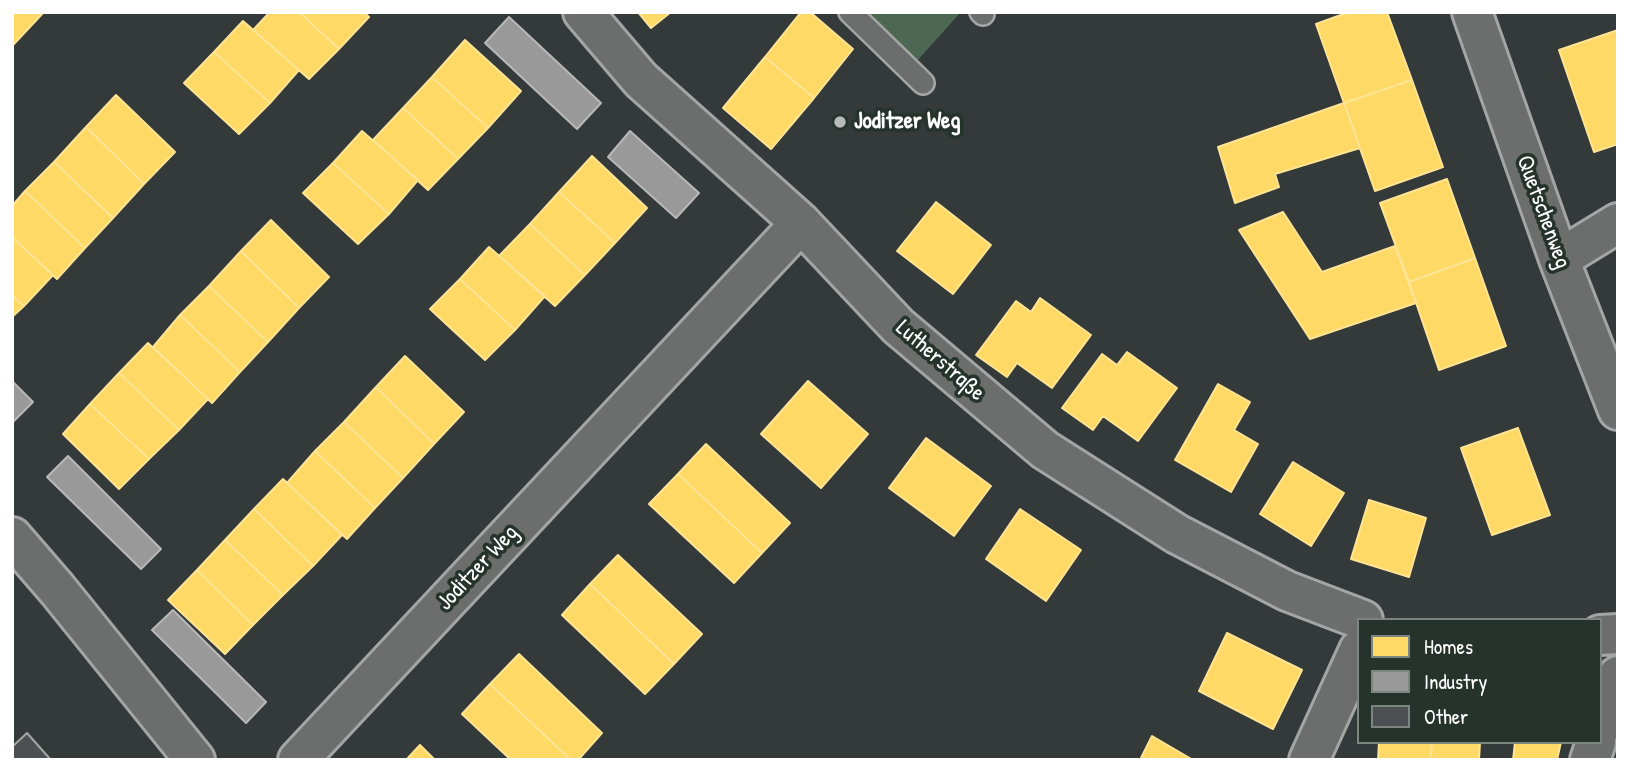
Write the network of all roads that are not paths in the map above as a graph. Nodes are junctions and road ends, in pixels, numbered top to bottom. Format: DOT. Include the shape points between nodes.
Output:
graph roads {
  1 [pos="583,12"];
  2 [pos="850,12"];
  3 [pos="1472,12"];
  4 [pos="923,83"];
  5 [pos="802,223"];
  6 [pos="1618,223"];
  7 [pos="1559,259"];
  8 [pos="1618,410"];
  9 [pos="12,537"];
  10 [pos="1358,618"];
  11 [pos="1357,654"];
  12 [pos="1618,676"];
  13 [pos="1602,722"];
  14 [pos="195,760"];
  15 [pos="298,760"];
  16 [pos="1309,760"];
  1 -- 5 [label="street, Lutherstraße" via="641,80"];
  2 -- 4 [label="lane"];
  3 -- 7 [label="street, Quetschenweg"];
  5 -- 10 [label="street, Lutherstraße" via="898,326 1045,450 1177,534 1287,591"];
  5 -- 15 [label="street, Joditzer Weg"];
  6 -- 7 [label="street"];
  7 -- 8 [label="street, Quetschenweg"];
  9 -- 14 [label="street"];
  11 -- 16 [label="street"];
  12 -- 13 [label="street"];
}
